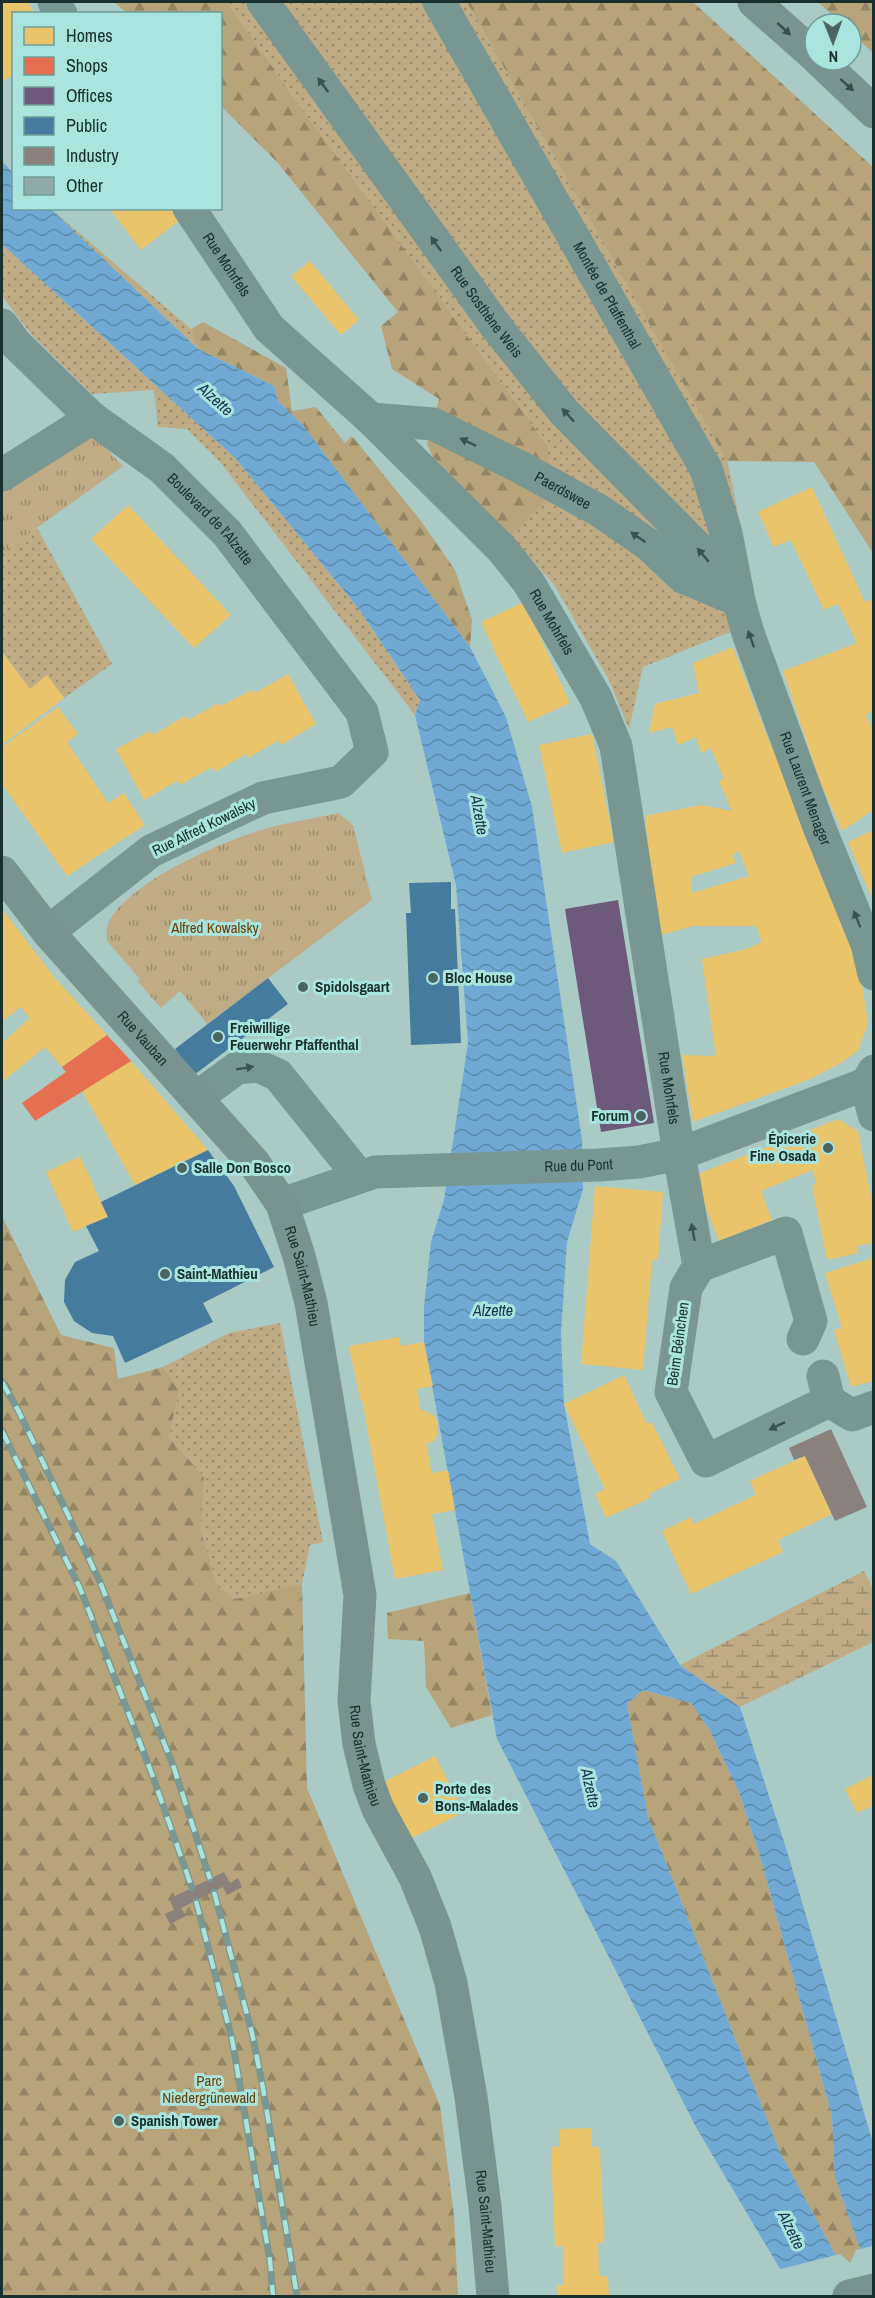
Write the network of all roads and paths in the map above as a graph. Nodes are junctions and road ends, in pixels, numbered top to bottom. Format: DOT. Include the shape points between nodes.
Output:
graph roads {
  1 [pos="263,2"];
  2 [pos="439,2"];
  3 [pos="754,2"];
  4 [pos="803,46"];
  5 [pos="831,72"];
  6 [pos="873,112"];
  7 [pos="190,210"];
  8 [pos="2,325"];
  9 [pos="92,418"];
  10 [pos="371,419"];
  11 [pos="2,475"];
  12 [pos="739,601"];
  13 [pos="372,752"];
  14 [pos="2,872"];
  15 [pos="48,932"];
  16 [pos="873,974"];
  17 [pos="871,1090"];
  18 [pos="196,1098"];
  19 [pos="679,1154"];
  20 [pos="359,1176"];
  21 [pos="282,1204"];
  22 [pos="699,1266"];
  23 [pos="802,1339"];
  24 [pos="873,1407"];
  25 [pos="873,2290"];
  26 [pos="493,2296"];
  27 [pos="849,2296"];
  12 -- 1 [label="street, Rue Sosthène Weis, one-way" via="703,553 564,411 495,325"];
  2 -- 12 [label="street, Montée de Pfaffenthal" via="706,469 726,533"];
  3 -- 4 [label="main road, one-way"];
  5 -- 6 [label="main road, one-way"];
  7 -- 10 [label="street, Rue Mohrfels" via="269,328"];
  8 -- 9 [label="street, Boulevard de l'Alzette" via="15,343"];
  9 -- 11 [label="street"];
  9 -- 13 [label="street, Boulevard de l'Alzette" via="162,468 227,533 362,712"];
  12 -- 10 [label="street, Paerdswee, one-way" via="683,577 649,544 520,467 433,424"];
  10 -- 19 [label="street, Rue Mohrfels" via="502,549 529,583 596,698 616,746"];
  16 -- 12 [label="street, Rue Laurent Menager, one-way" via="867,944 818,824"];
  13 -- 15 [label="street, Rue Alfred Kowalsky" via="341,782 263,798 151,851"];
  14 -- 15 [label="main road, Rue Vauban"];
  15 -- 18 [label="main road, Rue Vauban"];
  17 -- 19 [label="street, Rue du Pont"];
  18 -- 20 [label="street, one-way" via="237,1068 258,1066 278,1075"];
  18 -- 21 [label="main road, Rue Vauban" via="254,1163"];
  19 -- 20 [label="street, Rue du Pont" via="585,1166 438,1169"];
  22 -- 19 [label="street, one-way"];
  20 -- 21 [label="street, Rue du Pont"];
  21 -- 26 [label="main road, Rue Saint-Mathieu" via="311,1303 360,1595 354,1701 359,1744 378,1809 415,1877 451,1983 471,2097"];
  22 -- 23 [label="street" via="786,1233 812,1321"];
  24 -- 22 [label="street, Beim Béinchen, one-way" via="852,1415 826,1389 706,1461 671,1392 686,1288"];
  25 -- 27 [label="main road"];
}
